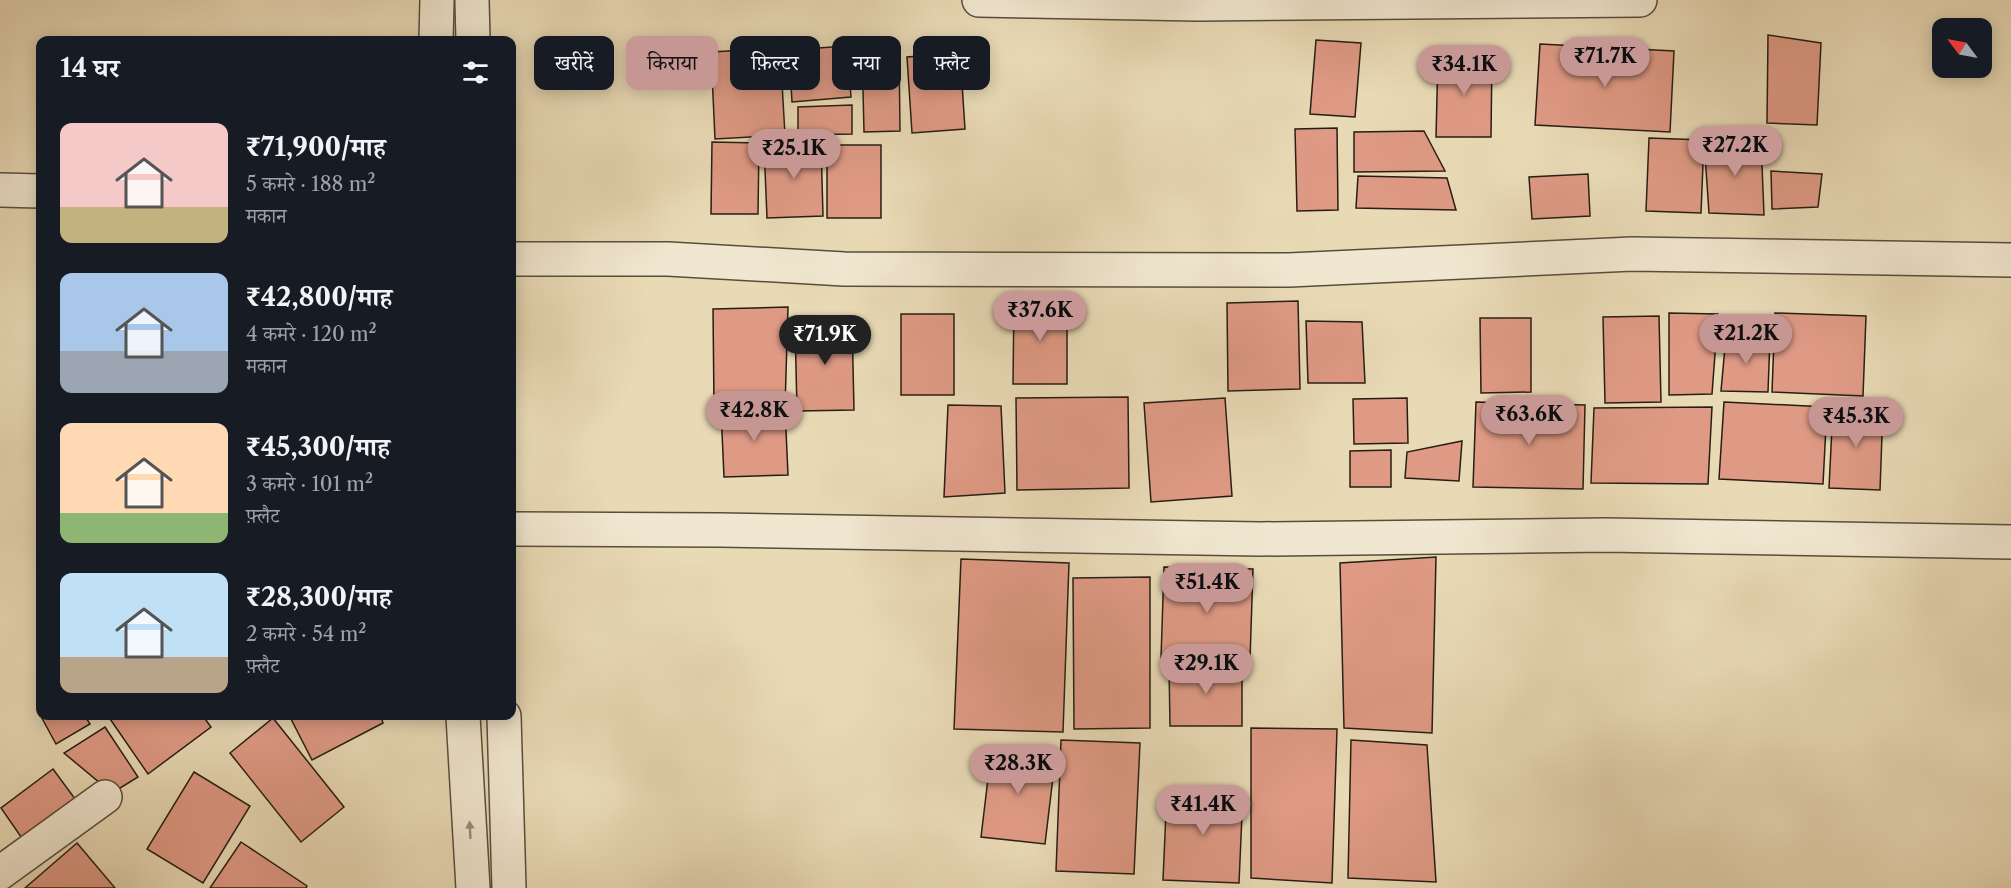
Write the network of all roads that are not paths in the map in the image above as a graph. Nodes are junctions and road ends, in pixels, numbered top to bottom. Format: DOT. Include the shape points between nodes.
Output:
graph roads {
  1 [pos="437,0"];
  2 [pos="472,0"];
  3 [pos="490,0"];
  4 [pos="979,0"];
  5 [pos="1640,0"];
  6 [pos="436,36"];
  7 [pos="473,36"];
  8 [pos="0,190"];
  9 [pos="36,191"];
  10 [pos="516,259"];
  11 [pos="2011,260"];
  12 [pos="516,529"];
  13 [pos="2011,542"];
  14 [pos="463,720"];
  15 [pos="504,720"];
  16 [pos="105,797"];
  17 [pos="0,873"];
  18 [pos="473,888"];
  19 [pos="509,888"];
  1 -- 6 [label="street"];
  2 -- 3 [label="street"];
  2 -- 7 [label="street"];
  4 -- 5 [label="street" via="1198,4"];
  8 -- 9 [label="street"];
  10 -- 11 [label="street" via="668,259 844,269 1288,270 1632,254"];
  12 -- 13 [label="street" via="1260,539 1606,535"];
  18 -- 14 [label="street, one-way"];
  15 -- 19 [label="street"];
  16 -- 17 [label="street"];
}
